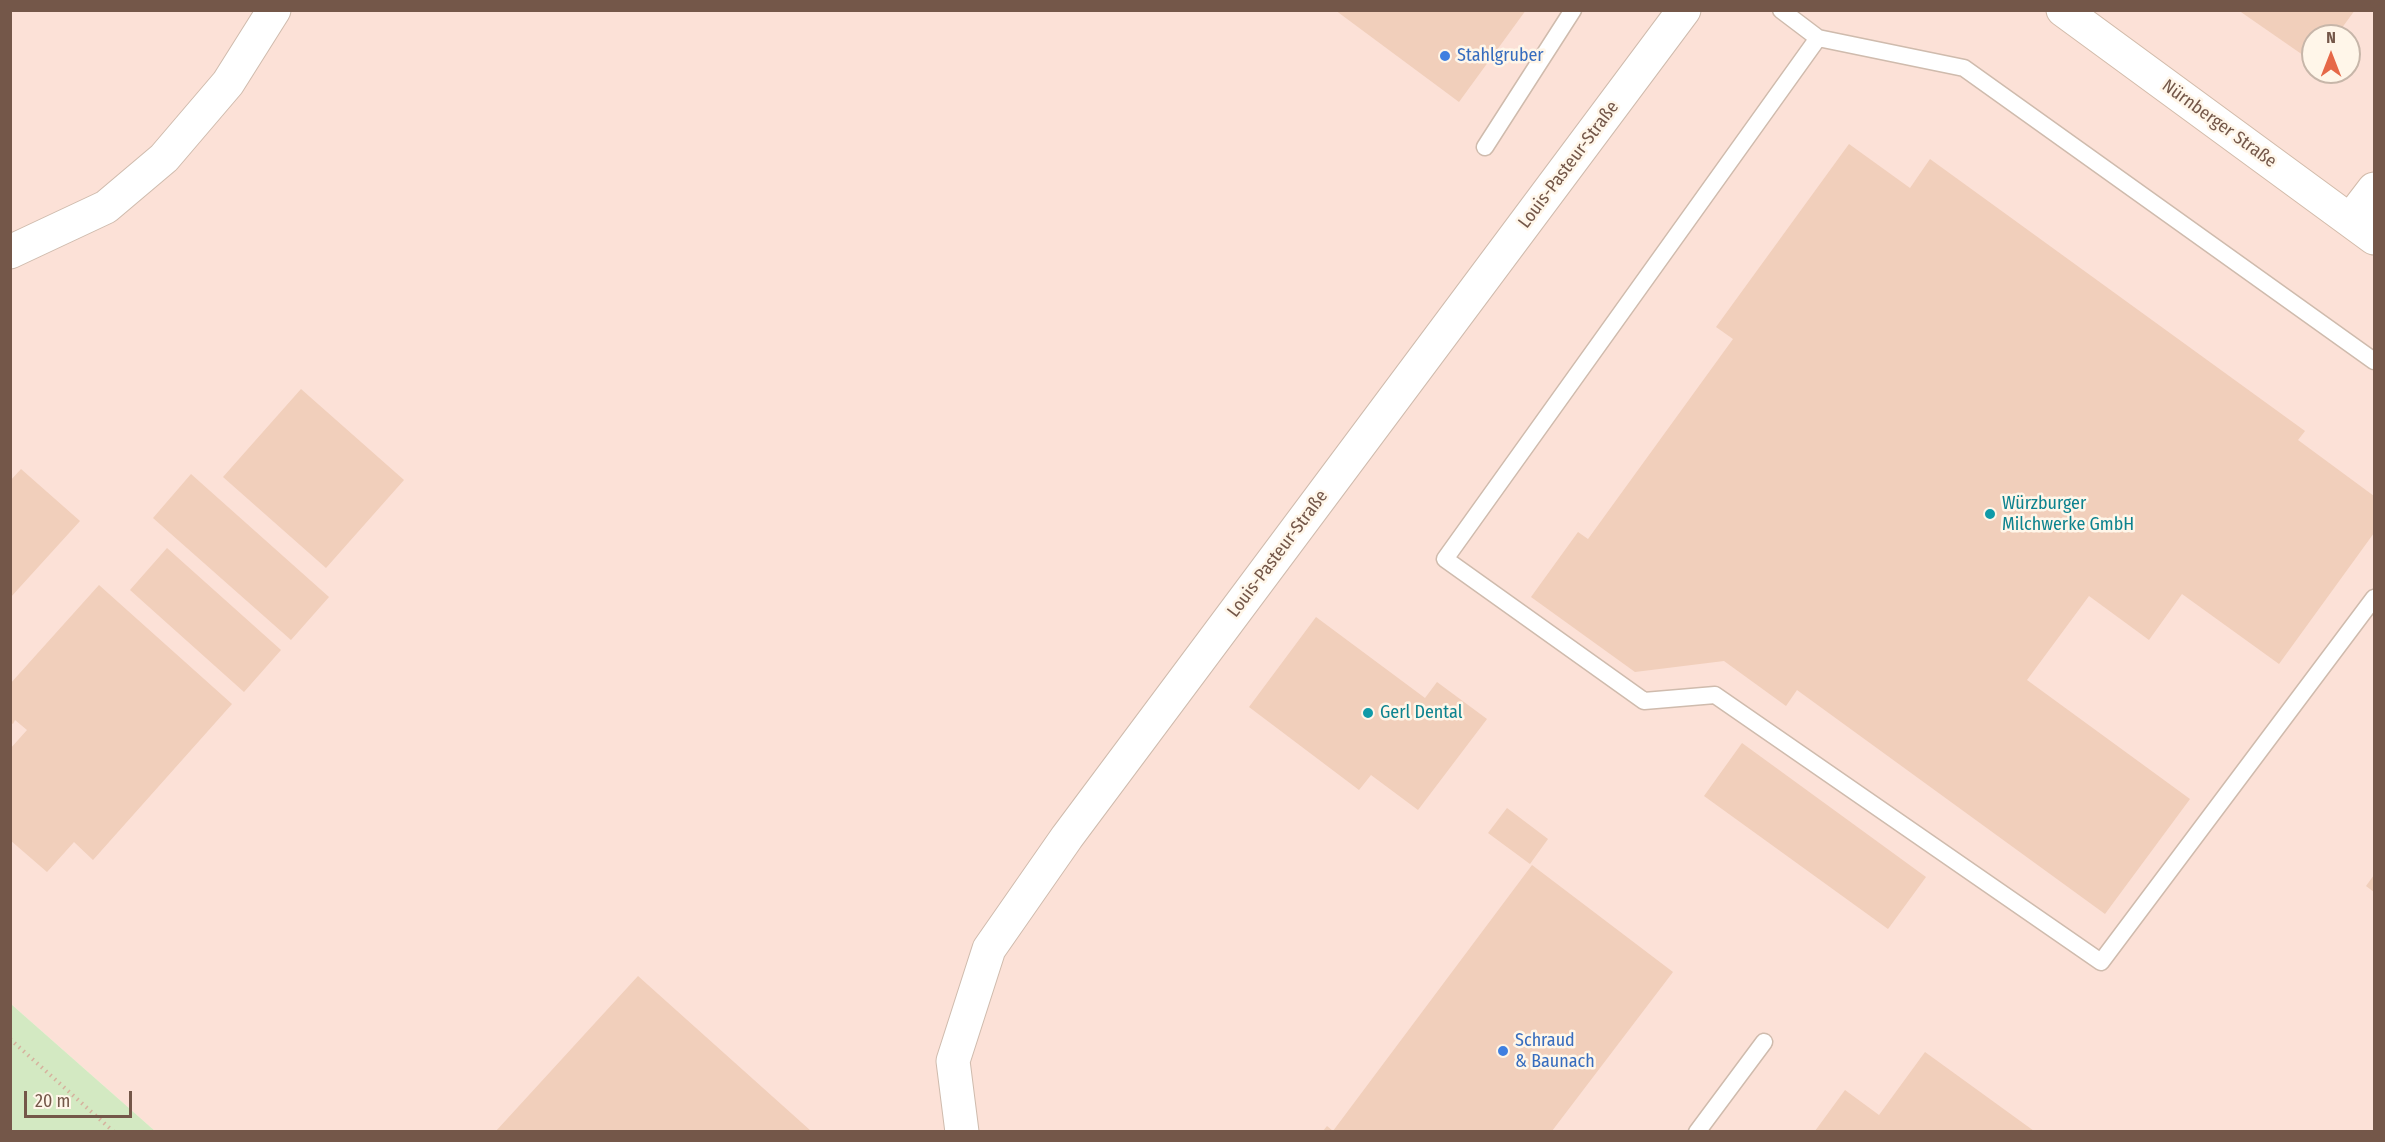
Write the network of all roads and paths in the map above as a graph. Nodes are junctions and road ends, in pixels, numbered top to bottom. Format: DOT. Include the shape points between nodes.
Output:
graph roads {
  1 [pos="274,10"];
  2 [pos="1573,10"];
  3 [pos="1684,10"];
  4 [pos="1781,10"];
  5 [pos="2063,10"];
  6 [pos="1818,38"];
  7 [pos="1485,147"];
  8 [pos="2374,189"];
  9 [pos="2363,229"];
  10 [pos="10,252"];
  11 [pos="2374,361"];
  12 [pos="2374,598"];
  13 [pos="10,1039"];
  14 [pos="1764,1042"];
  15 [pos="114,1131"];
  16 [pos="962,1131"];
  17 [pos="1697,1131"];
  1 -- 10 [label="street" via="228,82 164,158 106,207"];
  2 -- 7 [label="lane"];
  3 -- 16 [label="street, Louis-Pasteur-Straße" via="1067,837 989,949 953,1061"];
  4 -- 6 [label="lane"];
  5 -- 9 [label="street, Nürnberger Straße"];
  6 -- 11 [label="lane" via="1964,68"];
  6 -- 12 [label="lane" via="1444,558 1644,701 1715,695 2101,963"];
  8 -- 9 [label="street"];
  13 -- 15 [label="path"];
  14 -- 17 [label="lane"];
}
